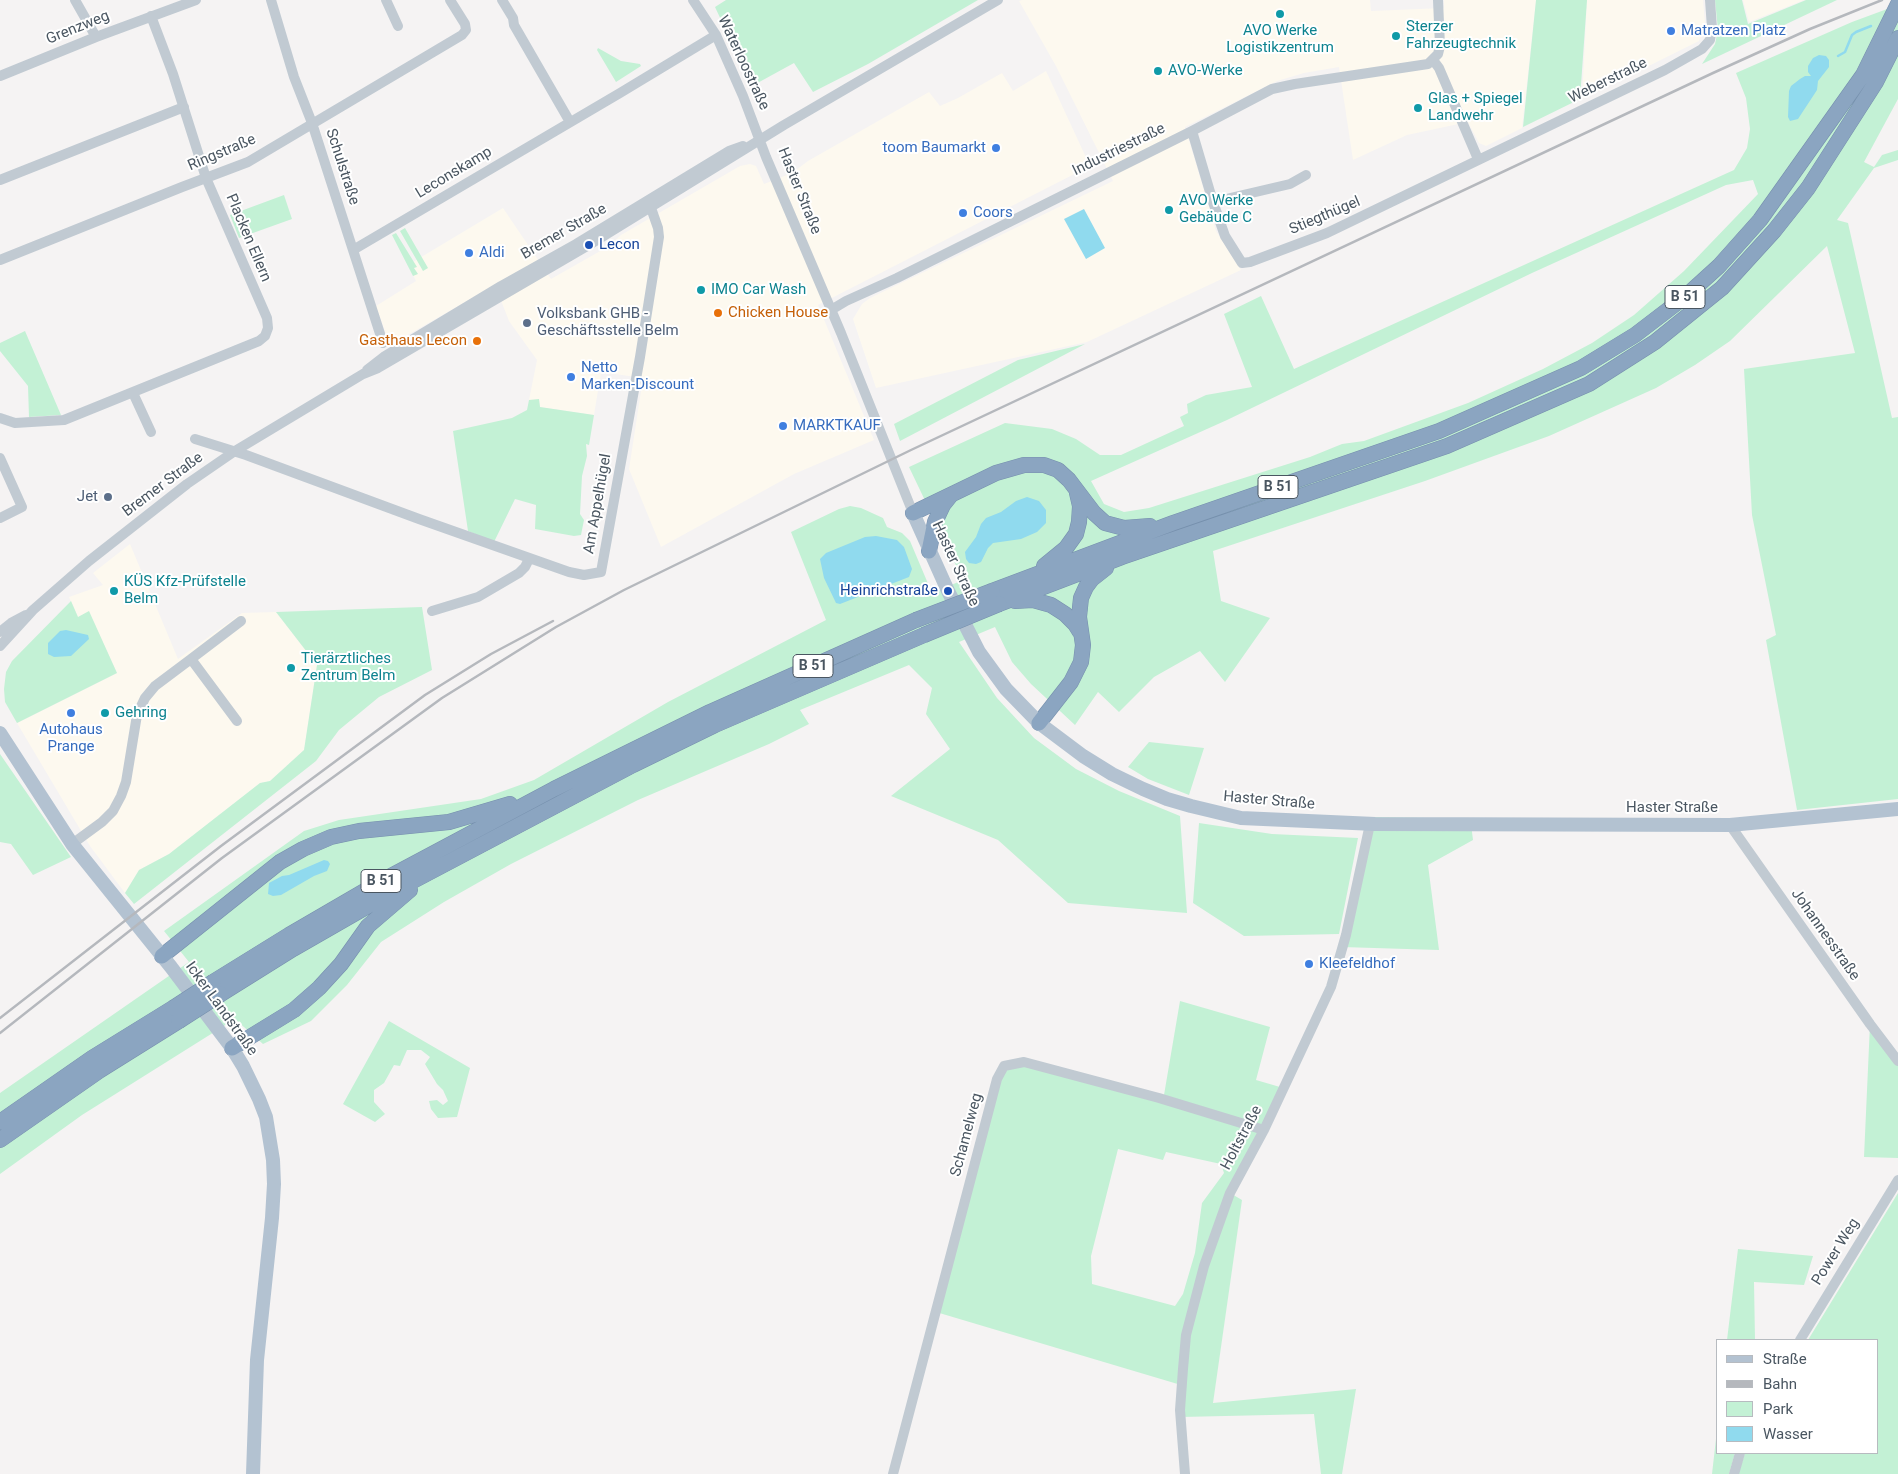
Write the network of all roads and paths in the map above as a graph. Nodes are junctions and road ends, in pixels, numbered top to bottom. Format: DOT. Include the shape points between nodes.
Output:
graph roads {
  1 [pos="75,0"];
  2 [pos="196,0"];
  3 [pos="271,0"];
  4 [pos="386,0"];
  5 [pos="450,0"];
  6 [pos="502,0"];
  7 [pos="998,0"];
  8 [pos="1438,0"];
  9 [pos="1710,0"];
  10 [pos="698,1"];
  11 [pos="1898,4"];
  12 [pos="151,16"];
  13 [pos="398,26"];
  14 [pos="716,35"];
  15 [pos="96,37"];
  16 [pos="1898,38"];
  17 [pos="1434,60"];
  18 [pos="0,76"];
  19 [pos="184,107"];
  20 [pos="570,122"];
  21 [pos="312,123"];
  22 [pos="1192,131"];
  23 [pos="760,140"];
  24 [pos="1478,159"];
  25 [pos="1306,175"];
  26 [pos="206,178"];
  27 [pos="0,180"];
  28 [pos="1213,202"];
  29 [pos="651,208"];
  30 [pos="353,250"];
  31 [pos="0,260"];
  32 [pos="831,310"];
  33 [pos="383,343"];
  34 [pos="363,374"];
  35 [pos="133,392"];
  36 [pos="0,418"];
  37 [pos="151,432"];
  38 [pos="195,439"];
  39 [pos="235,451"];
  40 [pos="0,458"];
  41 [pos="1077,489"];
  42 [pos="952,494"];
  43 [pos="913,512"];
  44 [pos="0,518"];
  45 [pos="1174,523"];
  46 [pos="929,551"];
  47 [pos="1122,557"];
  48 [pos="529,559"];
  49 [pos="1035,574"];
  50 [pos="996,597"];
  51 [pos="33,610"];
  52 [pos="432,611"];
  53 [pos="240,620"];
  54 [pos="0,632"];
  55 [pos="1082,636"];
  56 [pos="0,646"];
  57 [pos="191,659"];
  58 [pos="237,721"];
  59 [pos="1039,723"];
  60 [pos="0,733"];
  61 [pos="554,789"];
  62 [pos="1898,809"];
  63 [pos="1370,824"];
  64 [pos="1730,824"];
  65 [pos="72,844"];
  66 [pos="426,875"];
  67 [pos="162,956"];
  68 [pos="217,988"];
  69 [pos="176,1014"];
  70 [pos="232,1048"];
  71 [pos="1898,1061"];
  72 [pos="0,1122"];
  73 [pos="1264,1130"];
  74 [pos="0,1140"];
  75 [pos="1898,1180"];
  76 [pos="1801,1339"];
  77 [pos="1740,1454"];
  78 [pos="253,1474"];
  79 [pos="893,1474"];
  80 [pos="1185,1474"];
  81 [pos="1734,1474"];
  1 -- 15 [label="street"];
  2 -- 12 [label="street, Grenzweg"];
  3 -- 21 [label="street, Schulstraße" via="294,77"];
  4 -- 13 [label="street"];
  5 -- 21 [label="street, Ringstraße" via="465,24 466,30 462,35"];
  6 -- 20 [label="street"];
  7 -- 23 [label="street, Bremer Straße"];
  8 -- 17 [label="street" via="1440,46"];
  9 -- 24 [label="street, Weberstraße" via="1712,28 1710,40 1702,49 1665,70"];
  10 -- 14 [label="street, Waterloostraße"];
  11 -- 45 [label="highway, B 51" via="1863,76 1760,220 1693,290 1635,335 1581,368 1439,431"];
  12 -- 15 [label="street, Grenzweg"];
  12 -- 19 [label="street, Placken Ellern"];
  14 -- 20 [label="street, Leconskamp"];
  14 -- 23 [label="street, Waterloostraße"];
  15 -- 18 [label="street, Grenzweg"];
  16 -- 47 [label="highway, B 51" via="1876,82 1808,188 1722,288 1655,342 1589,384 1447,446"];
  17 -- 22 [label="street, Industriestraße" via="1418,66 1272,89"];
  17 -- 24 [label="street"];
  19 -- 26 [label="street, Placken Ellern"];
  19 -- 27 [label="street"];
  20 -- 30 [label="street, Leconskamp"];
  21 -- 26 [label="street, Ringstraße" via="248,162"];
  21 -- 30 [label="street, Schulstraße"];
  22 -- 28 [label="street, Stiegthügel"];
  22 -- 32 [label="street, Industriestraße"];
  23 -- 29 [label="street, Bremer Straße"];
  23 -- 32 [label="street, Haster Straße"];
  23 -- 34 [label="street, Bremer Straße" via="729,151 374,362"];
  24 -- 28 [label="street, Stiegthügel" via="1327,233 1250,262 1242,263 1225,236"];
  25 -- 28 [label="street" via="1290,184"];
  26 -- 31 [label="street, Ringstraße"];
  26 -- 35 [label="street, Placken Ellern" via="268,328 259,342"];
  29 -- 34 [label="street, Bremer Straße"];
  29 -- 48 [label="street, Am Appelhügel" via="659,237 601,572 584,575"];
  30 -- 33 [label="street, Schulstraße"];
  32 -- 43 [label="street, Haster Straße"];
  34 -- 39 [label="street, Bremer Straße"];
  35 -- 36 [label="street, Placken Ellern" via="64,420 15,423"];
  35 -- 37 [label="street"];
  38 -- 39 [label="street"];
  39 -- 48 [label="street, Am Appelhügel"];
  39 -- 51 [label="street, Bremer Straße" via="153,510"];
  40 -- 44 [label="street" via="22,507"];
  41 -- 42 [label="highway" via="1058,470 1044,465 1024,465 996,473"];
  41 -- 45 [label="highway" via="1105,523 1124,528"];
  41 -- 49 [label="highway" via="1080,506 1076,534 1066,548"];
  42 -- 43 [label="highway"];
  42 -- 46 [label="highway" via="936,522"];
  43 -- 46 [label="main road, Haster Straße"];
  45 -- 49 [label="highway, B 51"];
  46 -- 59 [label="main road, Haster Straße" via="979,652 1006,689"];
  47 -- 50 [label="highway, B 51"];
  47 -- 55 [label="highway" via="1086,587 1079,617"];
  48 -- 52 [label="street" via="519,573 478,597"];
  49 -- 50 [label="highway, B 51"];
  50 -- 55 [label="highway" via="1051,605 1065,614"];
  50 -- 61 [label="highway, B 51, bridge" via="916,620 710,712"];
  50 -- 66 [label="highway, B 51, bridge" via="924,635 641,761"];
  51 -- 54 [label="street"];
  51 -- 56 [label="street, Bremer Straße"];
  53 -- 57 [label="street"];
  55 -- 59 [label="highway" via="1081,662 1071,682"];
  57 -- 58 [label="street"];
  57 -- 65 [label="street" via="144,698 137,715 122,796 113,811"];
  59 -- 63 [label="main road, Haster Straße" via="1112,774 1167,799 1242,818"];
  60 -- 65 [label="main road, Icker Landstraße"];
  61 -- 67 [label="highway, B 51" via="449,822 331,837 280,862"];
  61 -- 68 [label="highway, B 51" via="288,935"];
  62 -- 64 [label="main road, Haster Straße"];
  63 -- 64 [label="main road, Haster Straße"];
  63 -- 73 [label="street, Holtstraße" via="1331,987"];
  64 -- 71 [label="street, Johannesstraße"];
  65 -- 67 [label="main road, Icker Landstraße"];
  66 -- 68 [label="highway, B 51"];
  66 -- 70 [label="highway, B 51" via="368,926 320,988 294,1010"];
  67 -- 70 [label="main road, Icker Landstraße"];
  68 -- 69 [label="highway, B 51, bridge"];
  69 -- 72 [label="highway, B 51" via="92,1058"];
  69 -- 74 [label="highway, B 51"];
  70 -- 78 [label="main road, Icker Landstraße" via="259,1099 273,1160 272,1218 257,1360"];
  73 -- 79 [label="street, Schamelweg" via="1024,1062 1004,1066 997,1079"];
  73 -- 80 [label="street, Holtstraße" via="1230,1193 1204,1266 1186,1335 1180,1410"];
  75 -- 76 [label="street, Power Weg"];
  77 -- 81 [label="street"];
}
